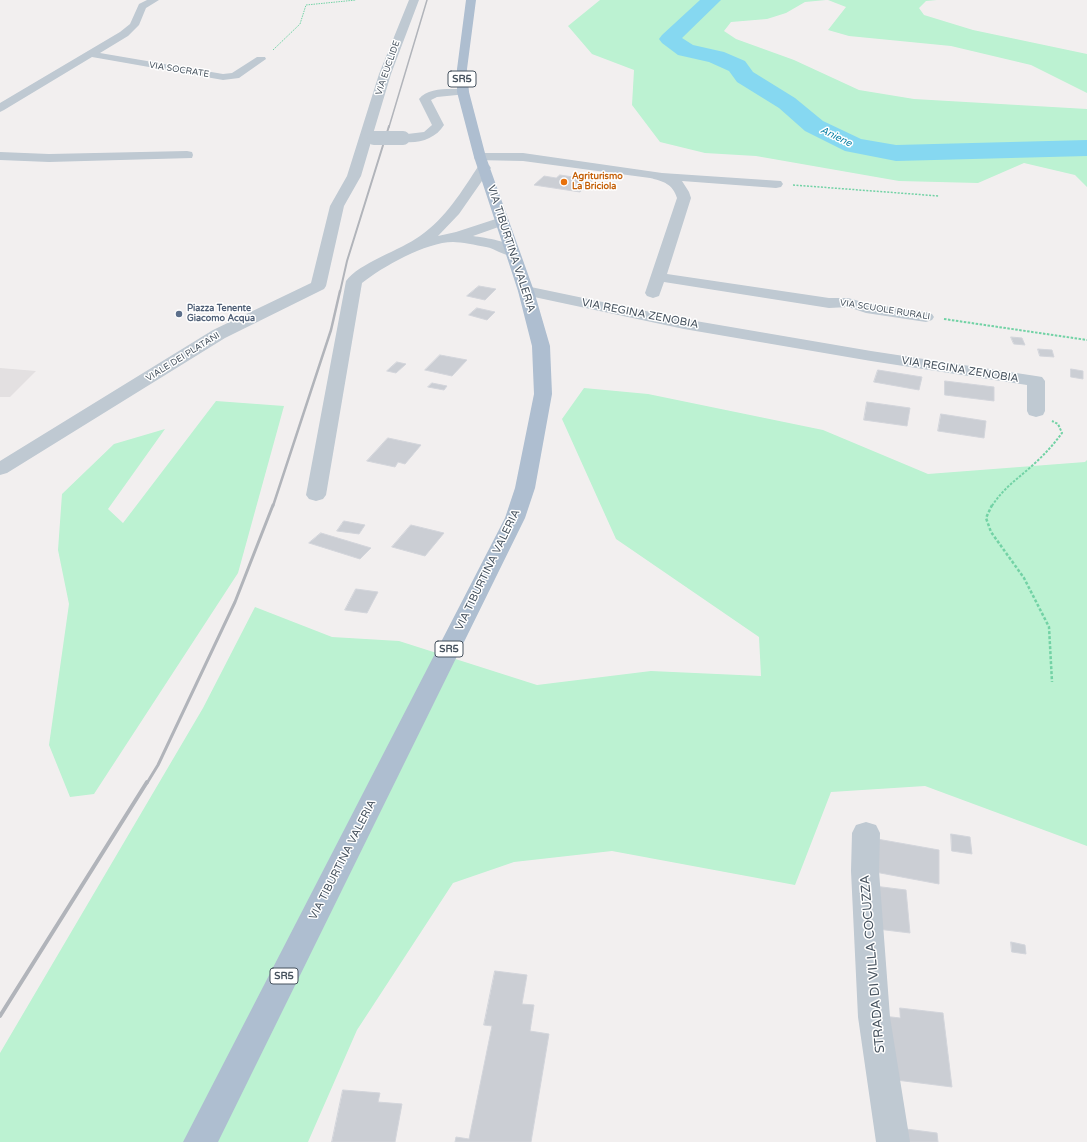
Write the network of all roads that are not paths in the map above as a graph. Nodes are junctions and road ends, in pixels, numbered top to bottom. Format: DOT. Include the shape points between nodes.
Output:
graph roads {
  1 [pos="154,0"];
  2 [pos="414,0"];
  3 [pos="471,0"];
  4 [pos="91,54"];
  5 [pos="261,58"];
  6 [pos="463,92"];
  7 [pos="0,108"];
  8 [pos="370,138"];
  9 [pos="187,155"];
  10 [pos="3,157"];
  11 [pos="482,162"];
  12 [pos="664,176"];
  13 [pos="776,184"];
  14 [pos="502,221"];
  15 [pos="440,233"];
  16 [pos="512,252"];
  17 [pos="659,277"];
  18 [pos="526,291"];
  19 [pos="652,293"];
  20 [pos="926,317"];
  21 [pos="1036,411"];
  22 [pos="0,469"];
  23 [pos="316,494"];
  24 [pos="866,833"];
  25 [pos="200,1142"];
  26 [pos="893,1142"];
  1 -- 4 [label="street" via="142,6 134,25 124,34"];
  2 -- 8 [label="street, VIA EUCLIDE" via="385,74"];
  3 -- 6 [label="main road, VIA TIBURTINA VALERIA / SR5" via="462,69"];
  4 -- 5 [label="street, VIA SOCRATE" via="223,77 235,76"];
  4 -- 7 [label="street"];
  6 -- 8 [label="street, bridge" via="434,94 425,99 438,125 435,132 426,136"];
  6 -- 11 [label="main road, VIA TIBURTINA VALERIA / SR5"];
  8 -- 22 [label="street, VIALE DEI PLATANI" via="354,176 337,206 318,286 219,334"];
  9 -- 10 [label="street"];
  11 -- 12 [label="street" via="523,157"];
  11 -- 14 [label="main road, VIA TIBURTINA VALERIA / SR5"];
  11 -- 15 [label="street" via="465,197"];
  12 -- 13 [label="street"];
  12 -- 17 [label="street" via="679,185 684,198"];
  14 -- 15 [label="street" via="460,236"];
  14 -- 15 [label="street" via="483,215 471,215"];
  14 -- 16 [label="main road, VIA TIBURTINA VALERIA / SR5"];
  15 -- 16 [label="street" via="456,239 491,243"];
  15 -- 23 [label="street" via="366,270 354,281"];
  16 -- 18 [label="main road, VIA TIBURTINA VALERIA / SR5"];
  17 -- 19 [label="street"];
  17 -- 20 [label="street, VIA SCUOLE RURALI" via="829,303 860,305"];
  18 -- 21 [label="street, VIA REGINA ZENOBIA" via="700,326 1036,381"];
  18 -- 25 [label="main road, VIA TIBURTINA VALERIA / SR5" via="541,346 544,394 525,488 515,518"];
  24 -- 26 [label="street, STRADA DI VILLA COCUZZA" via="865,871 874,1017"];
}
